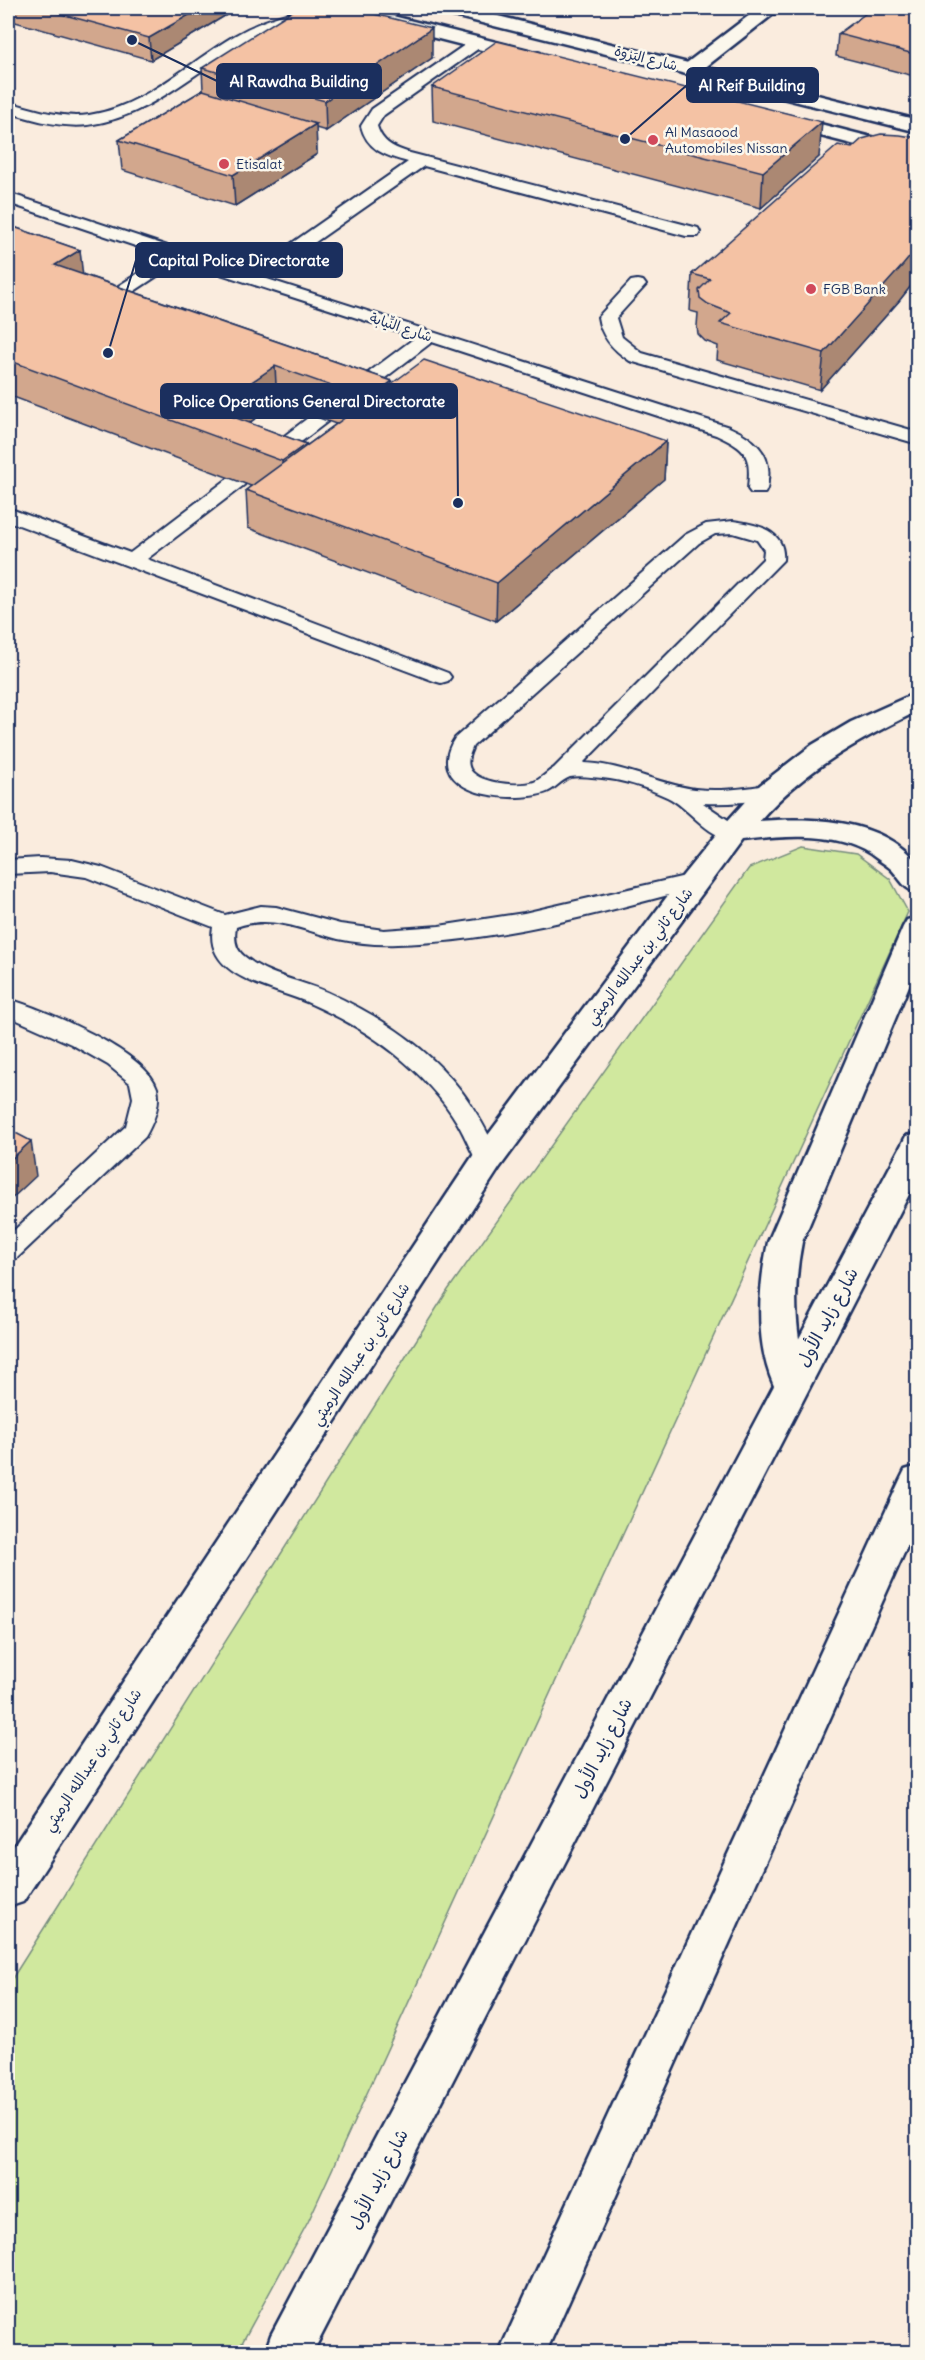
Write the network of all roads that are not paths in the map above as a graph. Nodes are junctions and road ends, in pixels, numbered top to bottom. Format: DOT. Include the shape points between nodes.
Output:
graph roads {
  1 [pos="339,8"];
  2 [pos="445,8"];
  3 [pos="771,8"];
  4 [pos="477,43"];
  5 [pos="546,60"];
  6 [pos="691,69"];
  7 [pos="8,107"];
  8 [pos="755,114"];
  9 [pos="918,126"];
  10 [pos="918,155"];
  11 [pos="422,160"];
  12 [pos="8,198"];
  13 [pos="692,232"];
  14 [pos="178,255"];
  15 [pos="250,279"];
  16 [pos="637,285"];
  17 [pos="119,315"];
  18 [pos="429,336"];
  19 [pos="329,387"];
  20 [pos="320,418"];
  21 [pos="917,439"];
  22 [pos="260,464"];
  23 [pos="237,481"];
  24 [pos="758,489"];
  25 [pos="8,514"];
  26 [pos="132,561"];
  27 [pos="441,677"];
  28 [pos="918,700"];
  29 [pos="597,738"];
  30 [pos="562,772"];
  31 [pos="634,777"];
  32 [pos="770,791"];
  33 [pos="676,792"];
  34 [pos="732,833"];
  35 [pos="8,867"];
  36 [pos="694,881"];
  37 [pos="918,884"];
  38 [pos="225,923"];
  39 [pos="918,927"];
  40 [pos="8,1007"];
  41 [pos="918,1144"];
  42 [pos="488,1159"];
  43 [pos="8,1251"];
  44 [pos="791,1385"];
  45 [pos="918,1480"];
  46 [pos="8,1889"];
  47 [pos="288,2352"];
  48 [pos="522,2352"];
  1 -- 4 [label="street"];
  1 -- 7 [label="lane" via="296,15 259,28 118,113 88,120 56,119"];
  2 -- 6 [label="street, شارع اليَزوة"];
  3 -- 6 [label="street"];
  4 -- 5 [label="street"];
  4 -- 11 [label="lane" via="372,119 370,134 381,147"];
  6 -- 9 [label="street, شارع اليَزوة"];
  8 -- 10 [label="street"];
  11 -- 13 [label="lane"];
  11 -- 15 [label="lane"];
  12 -- 14 [label="lane, شارع النِّيابة"];
  14 -- 15 [label="lane, شارع النِّيابة"];
  14 -- 17 [label="lane" via="94,310"];
  15 -- 18 [label="lane, شارع النِّيابة"];
  16 -- 21 [label="lane" via="607,317 612,338 636,357"];
  18 -- 19 [label="lane" via="347,398"];
  18 -- 24 [label="lane, شارع النِّيابة" via="725,432 750,448 757,458"];
  20 -- 22 [label="lane"];
  23 -- 26 [label="lane"];
  25 -- 26 [label="lane"];
  26 -- 27 [label="lane"];
  28 -- 32 [label="street, شارع ثاني بن عبدالله الرميثي" via="822,751"];
  29 -- 30 [label="lane"];
  29 -- 30 [label="lane" via="769,566 776,552 766,537 727,526 692,538 463,743 457,754 457,765 465,776 491,790 540,788"];
  29 -- 31 [label="lane"];
  30 -- 31 [label="lane" via="598,771"];
  31 -- 33 [label="lane"];
  32 -- 33 [label="lane" via="724,796"];
  32 -- 34 [label="street, شارع ثاني بن عبدالله الرميثي"];
  33 -- 34 [label="lane"];
  34 -- 36 [label="street, شارع ثاني بن عبدالله الرميثي"];
  34 -- 37 [label="street" via="794,826 847,833 889,853"];
  35 -- 38 [label="lane" via="51,864 93,872"];
  36 -- 38 [label="lane" via="563,913 423,936 358,936 269,912"];
  36 -- 42 [label="street, شارع ثاني بن عبدالله الرميثي"];
  38 -- 42 [label="lane" via="223,944 239,964 362,1020 416,1060 438,1080 467,1118"];
  39 -- 44 [label="street" via="785,1242 777,1281 777,1322"];
  40 -- 43 [label="lane" via="129,1066 141,1080 146,1097 145,1113 136,1131"];
  41 -- 44 [label="street, شارع زايد الأول"];
  42 -- 46 [label="street, شارع ثاني بن عبدالله الرميثي"];
  44 -- 47 [label="street, شارع زايد الأول"];
  45 -- 48 [label="street"];
}
